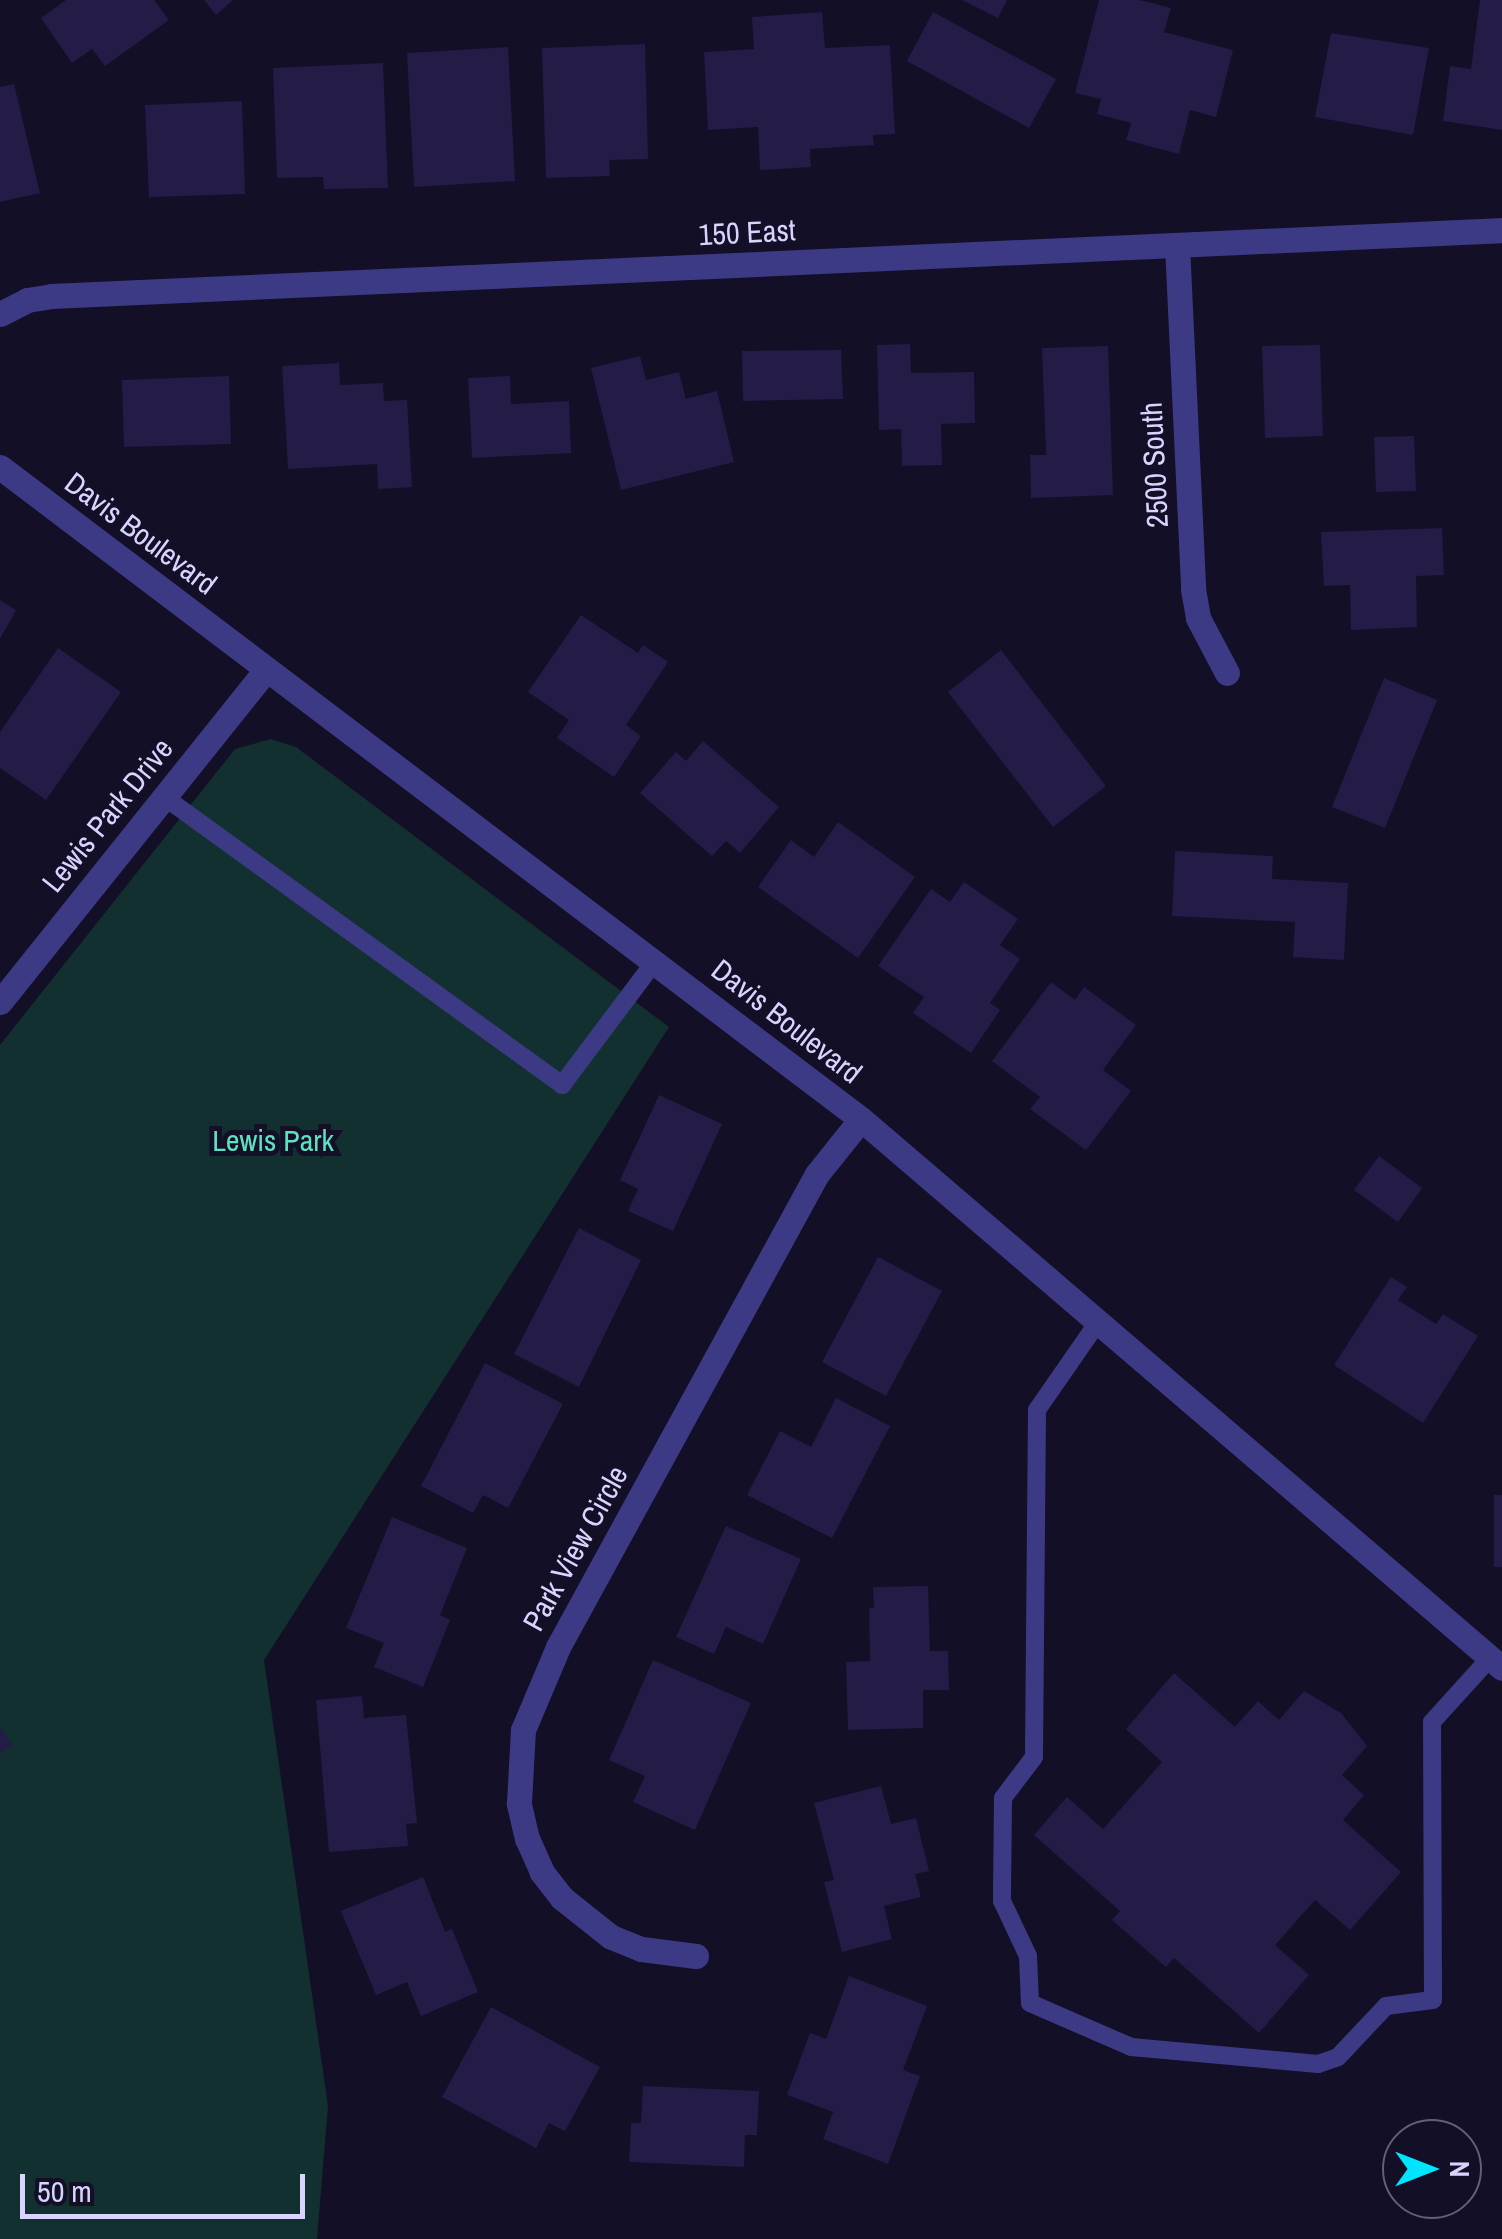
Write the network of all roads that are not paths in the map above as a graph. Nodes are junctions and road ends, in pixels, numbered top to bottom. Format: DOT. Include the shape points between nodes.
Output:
graph roads {
  1 [pos="1502,230"];
  2 [pos="1177,245"];
  3 [pos="0,314"];
  4 [pos="0,467"];
  5 [pos="266,670"];
  6 [pos="1227,673"];
  7 [pos="163,796"];
  8 [pos="656,961"];
  9 [pos="0,1002"];
  10 [pos="861,1119"];
  11 [pos="1098,1322"];
  12 [pos="1496,1663"];
  13 [pos="696,1956"];
  1 -- 2 [label="street, 150 East"];
  2 -- 3 [label="street, 150 East" via="51,296"];
  2 -- 6 [label="street, 2500 South" via="1193,589 1198,618"];
  4 -- 5 [label="street, Davis Boulevard"];
  5 -- 7 [label="street, Lewis Park Drive"];
  5 -- 8 [label="street, Davis Boulevard"];
  7 -- 8 [label="lane" via="562,1085"];
  7 -- 9 [label="street, Lewis Park Drive"];
  8 -- 10 [label="street, Davis Boulevard"];
  10 -- 11 [label="street, Davis Boulevard"];
  10 -- 13 [label="street, Park View Circle" via="816,1174 558,1647 523,1730 519,1803 542,1872 562,1898 611,1937 641,1949"];
  11 -- 12 [label="street, Davis Boulevard"];
  11 -- 12 [label="lane" via="1037,1410 1034,1757 1003,1798 1002,1901 1028,1956 1030,2003 1131,2048 1318,2064 1338,2057 1386,2006 1433,2000 1432,1722"];
}
